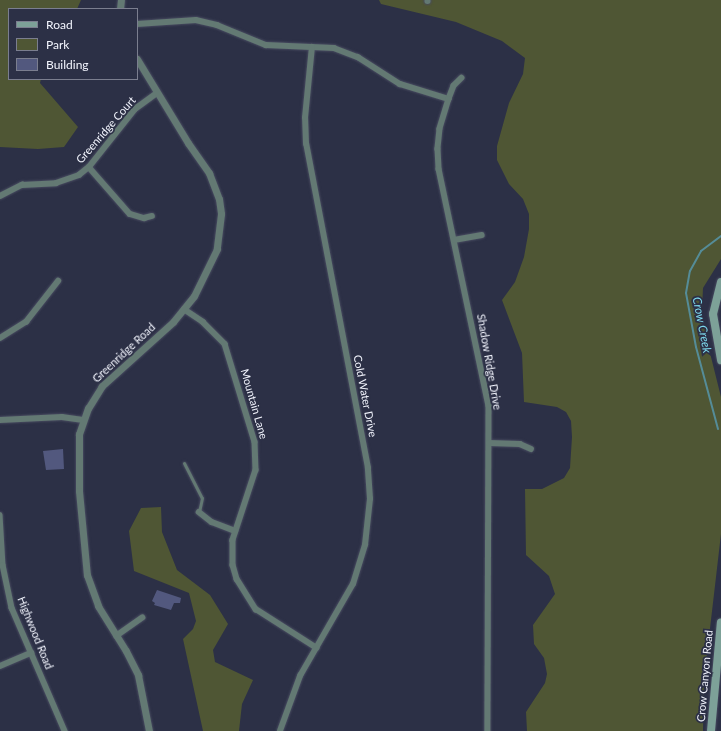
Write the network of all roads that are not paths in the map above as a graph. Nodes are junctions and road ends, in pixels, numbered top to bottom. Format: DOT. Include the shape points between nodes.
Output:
graph roads {
  1 [pos="138,24"];
  2 [pos="312,48"];
  3 [pos="138,61"];
  4 [pos="462,78"];
  5 [pos="157,92"];
  6 [pos="448,99"];
  7 [pos="89,167"];
  8 [pos="0,196"];
  9 [pos="152,216"];
  10 [pos="482,235"];
  11 [pos="454,240"];
  12 [pos="58,281"];
  13 [pos="721,282"];
  14 [pos="184,309"];
  15 [pos="0,338"];
  16 [pos="721,360"];
  17 [pos="0,420"];
  18 [pos="83,420"];
  19 [pos="488,443"];
  20 [pos="531,449"];
  21 [pos="184,463"];
  22 [pos="199,512"];
  23 [pos="0,515"];
  24 [pos="235,531"];
  25 [pos="142,618"];
  26 [pos="721,622"];
  27 [pos="116,636"];
  28 [pos="316,648"];
  29 [pos="31,654"];
  30 [pos="0,666"];
  31 [pos="65,731"];
  32 [pos="149,731"];
  33 [pos="280,731"];
  34 [pos="488,731"];
  35 [pos="711,731"];
  1 -- 2 [label="street" via="196,20 217,25 266,44"];
  2 -- 6 [label="street" via="346,51 400,84"];
  2 -- 28 [label="street, Cold Water Drive" via="305,118 306,144 368,468 370,498 365,545 357,572 345,601"];
  3 -- 5 [label="street, Greenridge Road"];
  4 -- 6 [label="street, Shadow Ridge Drive" via="454,86"];
  5 -- 7 [label="street, Greenridge Court" via="135,109"];
  5 -- 14 [label="street, Greenridge Road" via="209,173 219,199 221,214 217,249 202,282"];
  6 -- 11 [label="street, Shadow Ridge Drive" via="438,149 439,169"];
  7 -- 8 [label="street, Greenridge Court" via="67,180 22,186"];
  7 -- 9 [label="street" via="130,214 144,218"];
  10 -- 11 [label="street"];
  11 -- 19 [label="street, Shadow Ridge Drive" via="485,383"];
  12 -- 15 [label="street" via="26,322"];
  13 -- 16 [label="main road" via="713,314"];
  14 -- 18 [label="street, Greenridge Road" via="102,386"];
  14 -- 24 [label="street, Mountain Lane" via="203,322 224,344 255,442 257,457 254,482"];
  17 -- 18 [label="street" via="62,417"];
  18 -- 27 [label="street, Greenridge Road" via="77,448 85,564 98,606"];
  19 -- 20 [label="street" via="520,444"];
  19 -- 34 [label="street, Shadow Ridge Drive"];
  21 -- 22 [label="lane" via="202,498"];
  22 -- 24 [label="street" via="212,522"];
  23 -- 29 [label="street, Highwood Road" via="7,587 12,608"];
  24 -- 28 [label="street, Mountain Lane" via="233,565 237,579 250,601 281,627"];
  25 -- 27 [label="street"];
  26 -- 35 [label="main road, Crow Canyon Road"];
  27 -- 32 [label="street, Greenridge Road" via="138,676"];
  28 -- 33 [label="street, Cold Water Drive" via="292,693"];
  29 -- 30 [label="street"];
  29 -- 31 [label="street, Highwood Road"];
}
